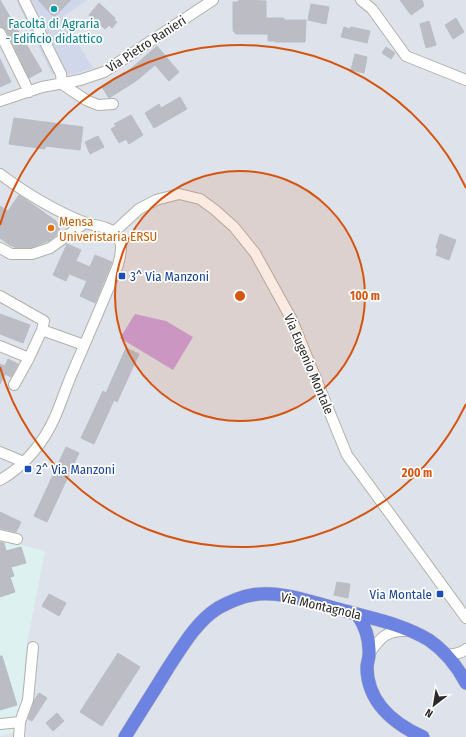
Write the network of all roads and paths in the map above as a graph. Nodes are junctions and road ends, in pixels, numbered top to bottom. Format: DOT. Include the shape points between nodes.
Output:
graph roads {
  1 [pos="24,0"];
  2 [pos="213,0"];
  3 [pos="361,0"];
  4 [pos="0,33"];
  5 [pos="62,80"];
  6 [pos="466,80"];
  7 [pos="29,92"];
  8 [pos="0,101"];
  9 [pos="113,104"];
  10 [pos="0,174"];
  11 [pos="85,223"];
  12 [pos="114,232"];
  13 [pos="0,248"];
  14 [pos="0,296"];
  15 [pos="42,330"];
  16 [pos="84,345"];
  17 [pos="0,346"];
  18 [pos="29,358"];
  19 [pos="14,385"];
  20 [pos="0,452"];
  21 [pos="24,462"];
  22 [pos="0,480"];
  23 [pos="0,535"];
  24 [pos="17,538"];
  25 [pos="357,614"];
  26 [pos="466,618"];
  27 [pos="413,632"];
  28 [pos="33,647"];
  29 [pos="466,649"];
  30 [pos="369,654"];
  31 [pos="446,654"];
  32 [pos="466,683"];
  33 [pos="20,722"];
  34 [pos="0,724"];
  35 [pos="410,734"];
  36 [pos="19,737"];
  37 [pos="125,737"];
  38 [pos="423,737"];
  1 -- 5 [label="street"];
  2 -- 5 [label="street, Via Pietro Ranieri" via="104,72 80,80"];
  3 -- 6 [label="street" via="372,9 406,56"];
  4 -- 7 [label="street"];
  5 -- 7 [label="street, Via Pietro Ranieri"];
  5 -- 9 [label="street" via="86,100 98,105"];
  7 -- 8 [label="street, Via Pietro Ranieri"];
  10 -- 11 [label="street" via="46,205"];
  11 -- 12 [label="street"];
  11 -- 13 [label="street" via="50,248 32,254 11,254"];
  12 -- 16 [label="street" via="121,242 118,265"];
  12 -- 26 [label="street, Via Eugenio Montale" via="139,210 156,200 179,194 200,200 234,227 255,253 292,320 347,455"];
  14 -- 15 [label="street" via="44,321"];
  15 -- 16 [label="street"];
  15 -- 18 [label="street"];
  16 -- 21 [label="street" via="55,417 40,443"];
  17 -- 18 [label="street"];
  18 -- 19 [label="street"];
  20 -- 21 [label="street"];
  21 -- 22 [label="street"];
  23 -- 24 [label="street"];
  25 -- 27 [label="main road, Via Montagnola" via="395,624"];
  25 -- 30 [label="main road" via="367,630"];
  25 -- 37 [label="main road, Via Montagnola" via="272,594 252,595 234,600 217,609 188,638"];
  27 -- 30 [label="street" via="392,632 379,640"];
  27 -- 31 [label="main road, Via Montagnola"];
  28 -- 33 [label="street" via="28,700"];
  29 -- 31 [label="street" via="456,654"];
  30 -- 35 [label="main road" via="367,666 372,691 387,715"];
  31 -- 32 [label="main road, Via Montagnola"];
  33 -- 34 [label="street"];
  33 -- 36 [label="street"];
  35 -- 38 [label="main road"];
}
